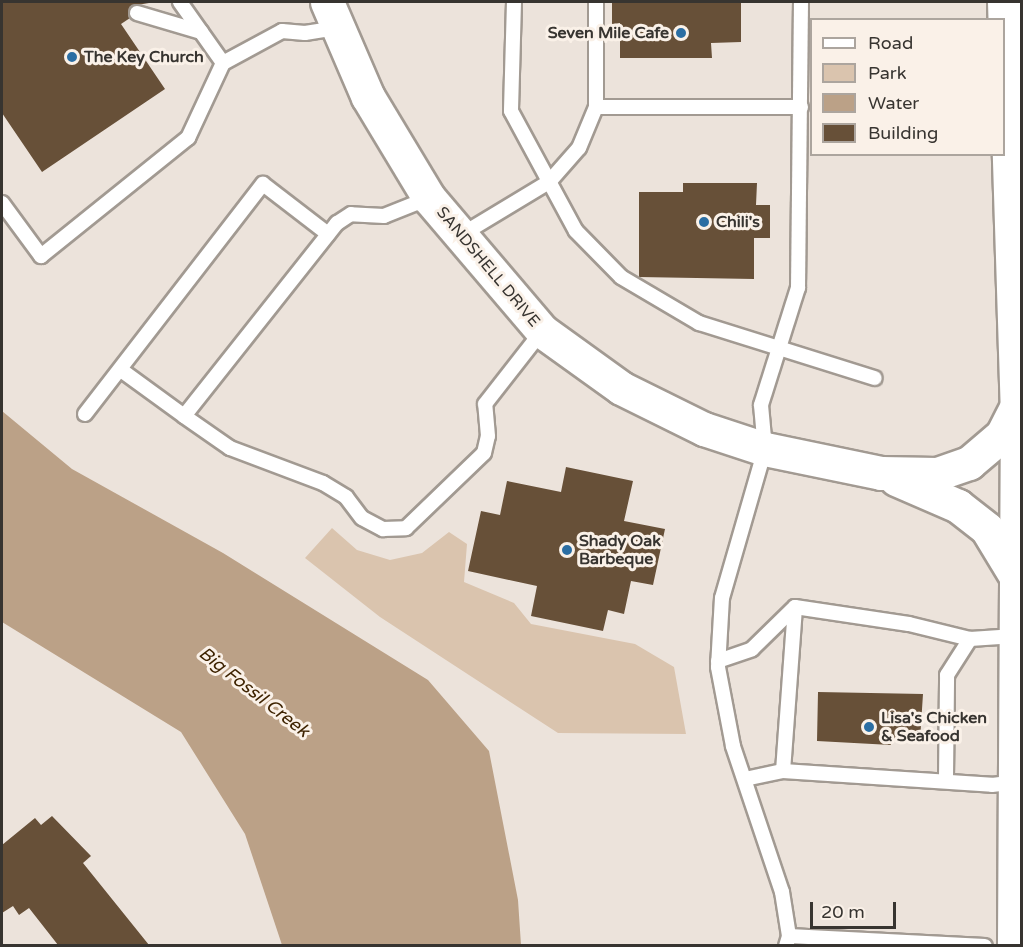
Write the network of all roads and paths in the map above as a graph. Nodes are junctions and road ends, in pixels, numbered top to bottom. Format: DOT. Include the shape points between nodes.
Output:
graph roads {
  1 [pos="180,2"];
  2 [pos="514,2"];
  3 [pos="596,2"];
  4 [pos="801,2"];
  5 [pos="1004,2"];
  6 [pos="137,13"];
  7 [pos="333,15"];
  8 [pos="1004,18"];
  9 [pos="1022,20"];
  10 [pos="201,32"];
  11 [pos="1005,46"];
  12 [pos="223,63"];
  13 [pos="1005,75"];
  14 [pos="596,107"];
  15 [pos="801,107"];
  16 [pos="549,182"];
  17 [pos="429,198"];
  18 [pos="2,203"];
  19 [pos="328,234"];
  20 [pos="460,236"];
  21 [pos="542,331"];
  22 [pos="779,349"];
  23 [pos="121,370"];
  24 [pos="875,378"];
  25 [pos="1017,405"];
  26 [pos="86,414"];
  27 [pos="184,416"];
  28 [pos="765,449"];
  29 [pos="881,473"];
  30 [pos="1015,575"];
  31 [pos="795,607"];
  32 [pos="1015,636"];
  33 [pos="970,639"];
  34 [pos="718,661"];
  35 [pos="783,771"];
  36 [pos="946,778"];
  37 [pos="745,779"];
  38 [pos="1017,782"];
  39 [pos="788,940"];
  40 [pos="985,945"];
  41 [pos="1014,945"];
  1 -- 10 [label="lane"];
  2 -- 16 [label="lane" via="511,111"];
  3 -- 14 [label="lane"];
  4 -- 15 [label="lane"];
  5 -- 8 [label="main road"];
  6 -- 10 [label="lane"];
  7 -- 12 [label="lane" via="305,33 282,31"];
  7 -- 17 [label="main road, SANDSHELL DRIVE" via="368,97"];
  9 -- 11 [label="main road"];
  10 -- 12 [label="lane"];
  12 -- 18 [label="lane" via="188,138 41,256"];
  13 -- 25 [label="main road"];
  14 -- 15 [label="lane"];
  14 -- 16 [label="lane" via="579,148"];
  15 -- 22 [label="lane" via="798,288"];
  16 -- 20 [label="lane"];
  16 -- 22 [label="lane" via="576,231 621,277 699,323"];
  17 -- 19 [label="lane" via="384,216 351,214"];
  17 -- 20 [label="main road, SANDSHELL DRIVE"];
  19 -- 23 [label="lane" via="263,184"];
  19 -- 27 [label="lane"];
  20 -- 21 [label="main road, SANDSHELL DRIVE"];
  21 -- 27 [label="lane" via="485,404 488,436 484,453 406,528 383,529 362,518 346,497 323,483 230,448"];
  21 -- 28 [label="main road, SANDSHELL DRIVE" via="621,388 704,429"];
  22 -- 24 [label="lane"];
  22 -- 28 [label="lane" via="761,405"];
  23 -- 26 [label="lane"];
  23 -- 27 [label="lane"];
  25 -- 29 [label="main road, SANDSHELL DRIVE" via="1002,435 969,463 937,474"];
  25 -- 30 [label="main road"];
  28 -- 29 [label="main road, SANDSHELL DRIVE"];
  28 -- 34 [label="lane" via="722,598"];
  29 -- 30 [label="main road, SANDSHELL DRIVE" via="957,506 987,529"];
  30 -- 32 [label="main road"];
  31 -- 33 [label="lane" via="909,624"];
  31 -- 34 [label="lane" via="752,649"];
  31 -- 35 [label="lane"];
  32 -- 33 [label="lane"];
  32 -- 38 [label="main road"];
  33 -- 36 [label="lane" via="947,675"];
  34 -- 37 [label="lane" via="733,746"];
  35 -- 36 [label="lane"];
  35 -- 37 [label="lane"];
  36 -- 38 [label="lane" via="992,785"];
  37 -- 39 [label="lane" via="782,892"];
  38 -- 41 [label="main road"];
  39 -- 40 [label="lane"];
}
